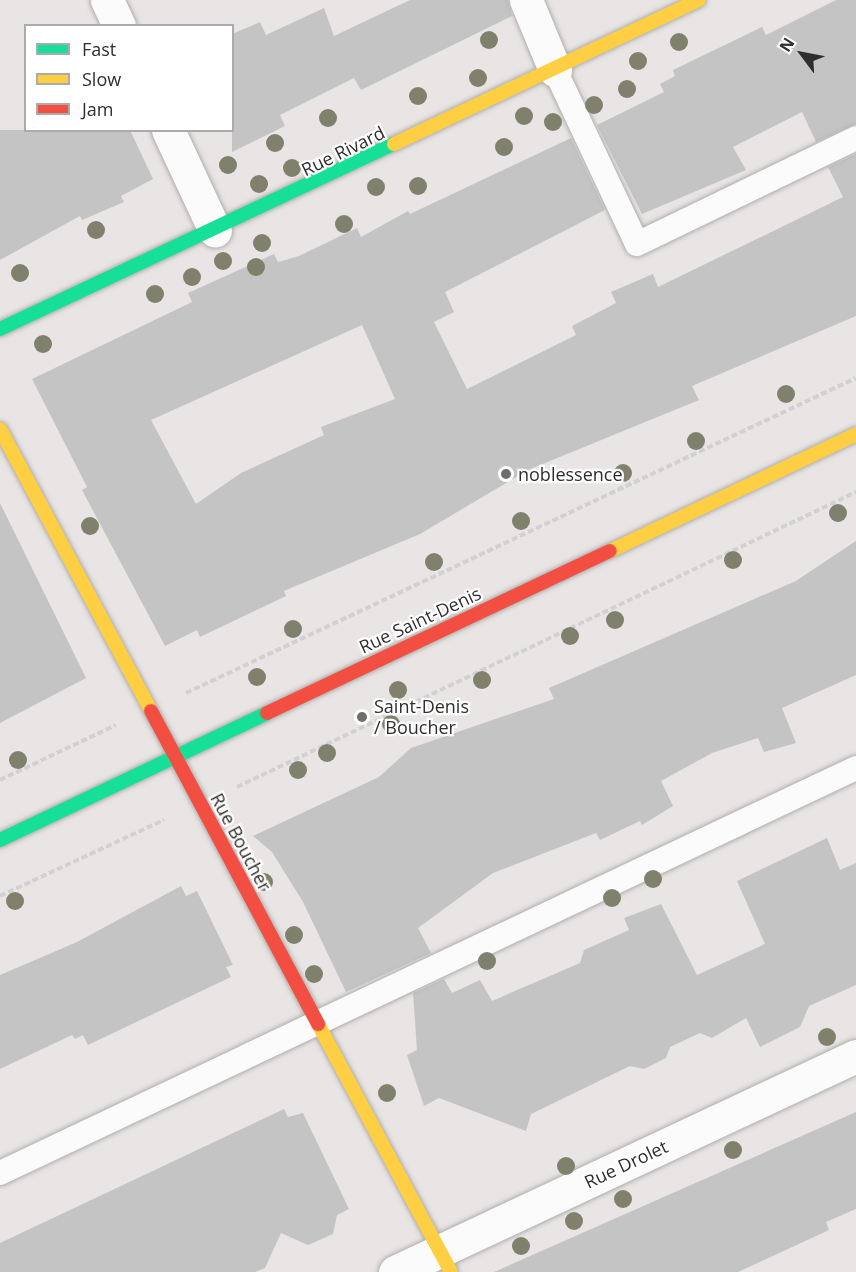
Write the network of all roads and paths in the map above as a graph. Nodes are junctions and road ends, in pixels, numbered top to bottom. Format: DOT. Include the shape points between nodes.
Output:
graph roads {
  1 [pos="107,0"];
  2 [pos="526,0"];
  3 [pos="699,0"];
  4 [pos="118,24"];
  5 [pos="555,70"];
  6 [pos="169,132"];
  7 [pos="856,138"];
  8 [pos="215,231"];
  9 [pos="0,329"];
  10 [pos="856,378"];
  11 [pos="0,429"];
  12 [pos="856,434"];
  13 [pos="856,492"];
  14 [pos="178,697"];
  15 [pos="126,720"];
  16 [pos="175,758"];
  17 [pos="856,768"];
  18 [pos="0,780"];
  19 [pos="230,790"];
  20 [pos="173,816"];
  21 [pos="0,840"];
  22 [pos="0,896"];
  23 [pos="317,1024"];
  24 [pos="856,1056"];
  25 [pos="0,1173"];
  26 [pos="445,1261"];
  27 [pos="395,1272"];
  1 -- 4 [label="street"];
  2 -- 5 [label="street"];
  3 -- 5 [label="street, Rue Rivard"];
  5 -- 7 [label="lane" via="637,244"];
  5 -- 8 [label="street, Rue Rivard"];
  6 -- 8 [label="street"];
  8 -- 9 [label="street, Rue Rivard"];
  10 -- 14 [label="path, Rue Saint-Denis"];
  11 -- 16 [label="street, Rue Boucher"];
  12 -- 16 [label="street, Rue Saint-Denis"];
  13 -- 19 [label="path"];
  15 -- 18 [label="path"];
  16 -- 21 [label="street, Rue Saint-Denis"];
  16 -- 23 [label="street, Rue Boucher"];
  17 -- 23 [label="lane"];
  20 -- 22 [label="path"];
  23 -- 25 [label="lane"];
  23 -- 26 [label="street, Rue Boucher"];
  24 -- 26 [label="street, Rue Drolet"];
  26 -- 27 [label="street, Rue Drolet"];
}
